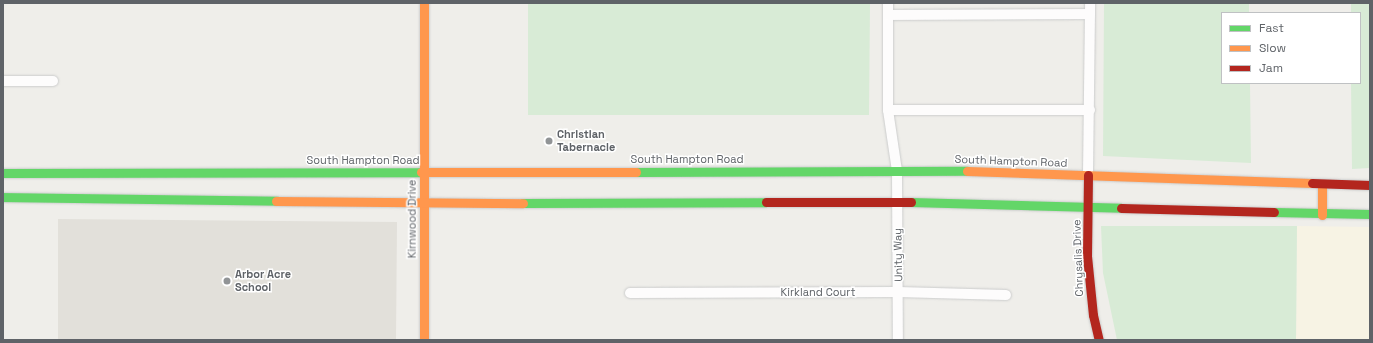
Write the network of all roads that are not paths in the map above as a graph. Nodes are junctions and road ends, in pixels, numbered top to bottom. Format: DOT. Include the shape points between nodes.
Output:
graph roads {
  1 [pos="424,3"];
  2 [pos="888,3"];
  3 [pos="1090,3"];
  4 [pos="1090,14"];
  5 [pos="888,15"];
  6 [pos="3,81"];
  7 [pos="53,81"];
  8 [pos="888,110"];
  9 [pos="1090,110"];
  10 [pos="897,171"];
  11 [pos="424,172"];
  12 [pos="3,173"];
  13 [pos="1088,175"];
  14 [pos="1322,185"];
  15 [pos="1370,186"];
  16 [pos="3,198"];
  17 [pos="897,202"];
  18 [pos="424,203"];
  19 [pos="1088,206"];
  20 [pos="1370,214"];
  21 [pos="1322,215"];
  22 [pos="898,292"];
  23 [pos="630,293"];
  24 [pos="1006,295"];
  25 [pos="424,340"];
  26 [pos="898,340"];
  27 [pos="1099,340"];
  1 -- 11 [label="main road, Kirnwood Drive"];
  2 -- 5 [label="street, Unity Way"];
  3 -- 4 [label="street"];
  4 -- 5 [label="street"];
  4 -- 9 [label="street"];
  5 -- 8 [label="street, Unity Way"];
  6 -- 7 [label="street"];
  8 -- 9 [label="street"];
  8 -- 10 [label="street, Unity Way"];
  9 -- 13 [label="street"];
  10 -- 11 [label="main road, South Hampton Road"];
  10 -- 13 [label="main road, South Hampton Road"];
  10 -- 17 [label="street, Unity Way"];
  11 -- 12 [label="main road, South Hampton Road"];
  11 -- 18 [label="main road, Kirnwood Drive"];
  13 -- 14 [label="main road, South Hampton Road"];
  13 -- 19 [label="main road, Chrysalis Drive"];
  14 -- 15 [label="main road, South Hampton Road"];
  14 -- 21 [label="main road"];
  16 -- 18 [label="main road"];
  17 -- 18 [label="main road"];
  17 -- 19 [label="main road"];
  17 -- 22 [label="street, Unity Way"];
  18 -- 25 [label="main road, Kirnwood Drive"];
  19 -- 21 [label="main road"];
  19 -- 27 [label="main road, Chrysalis Drive" via="1088,263 1092,315"];
  20 -- 21 [label="main road"];
  22 -- 23 [label="street, Kirkland Court"];
  22 -- 24 [label="street, Kirkland Court"];
  22 -- 26 [label="street, Unity Way"];
}
